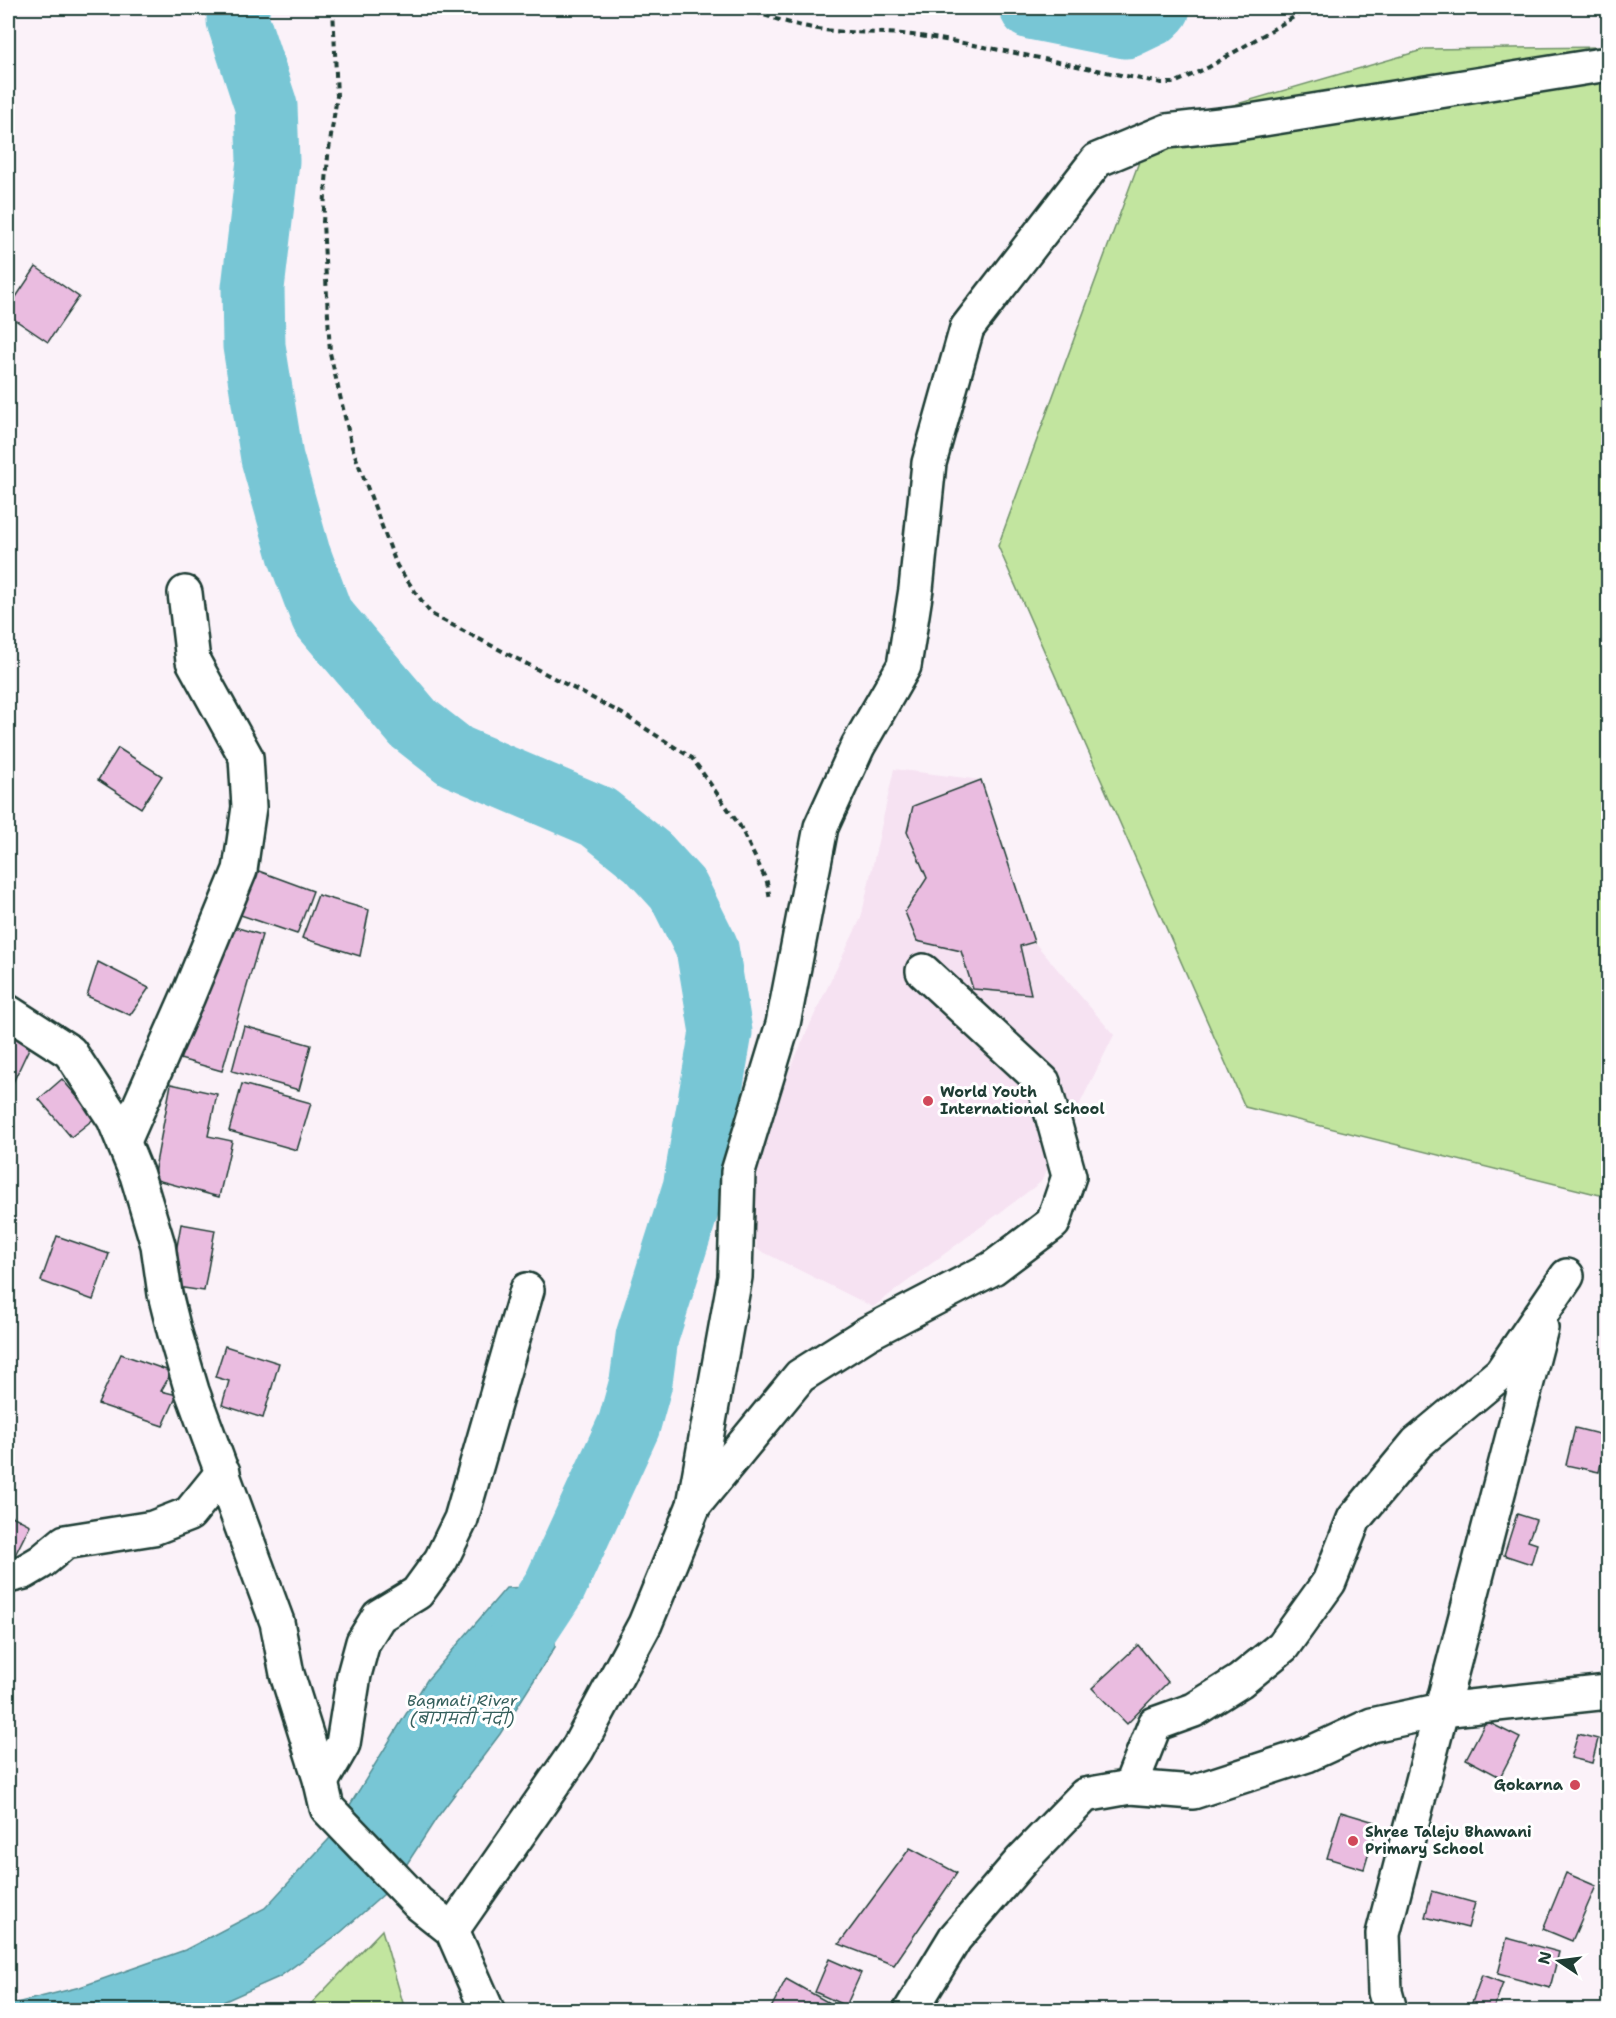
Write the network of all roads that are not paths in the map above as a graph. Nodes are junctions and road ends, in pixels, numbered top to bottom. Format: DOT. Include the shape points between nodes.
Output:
graph roads {
  1 [pos="1608,64"];
  2 [pos="185,593"];
  3 [pos="923,970"];
  4 [pos="8,1012"];
  5 [pos="124,1142"];
  6 [pos="1568,1276"];
  7 [pos="527,1290"];
  8 [pos="1546,1307"];
  9 [pos="223,1472"];
  10 [pos="694,1505"];
  11 [pos="8,1576"];
  12 [pos="1608,1692"];
  13 [pos="1442,1710"];
  14 [pos="1130,1787"];
  15 [pos="324,1795"];
  16 [pos="452,1930"];
  17 [pos="487,2010"];
  18 [pos="911,2010"];
  19 [pos="1390,2010"];
  1 -- 10 [label="street" via="1167,131 1097,160 967,328 929,463 904,666 858,746 821,827 783,1024 738,1172 735,1277"];
  2 -- 5 [label="street" via="193,661 246,757 249,807 240,870"];
  3 -- 10 [label="street" via="1043,1082 1069,1176 1053,1222 993,1268 868,1333 800,1376"];
  4 -- 5 [label="street" via="70,1052 114,1119"];
  5 -- 9 [label="street" via="158,1245 165,1294 192,1391"];
  6 -- 8 [label="street"];
  7 -- 15 [label="street" via="460,1519 441,1560 417,1593 379,1616 363,1642 343,1744"];
  8 -- 13 [label="street"];
  8 -- 14 [label="street" via="1501,1372 1417,1443 1354,1519 1329,1582 1283,1646 1240,1681 1194,1710 1155,1724"];
  9 -- 11 [label="street" via="189,1514 153,1528 65,1542 41,1562"];
  9 -- 15 [label="street" via="277,1622 287,1674"];
  10 -- 16 [label="street" via="645,1624 577,1750"];
  12 -- 13 [label="street"];
  13 -- 14 [label="street" via="1372,1725 1307,1755 1193,1792"];
  13 -- 19 [label="street" via="1383,1934 1385,1992"];
  14 -- 18 [label="street" via="1085,1795 1022,1860 956,1938"];
  15 -- 16 [label="street" via="418,1903"];
  16 -- 17 [label="street"];
}
